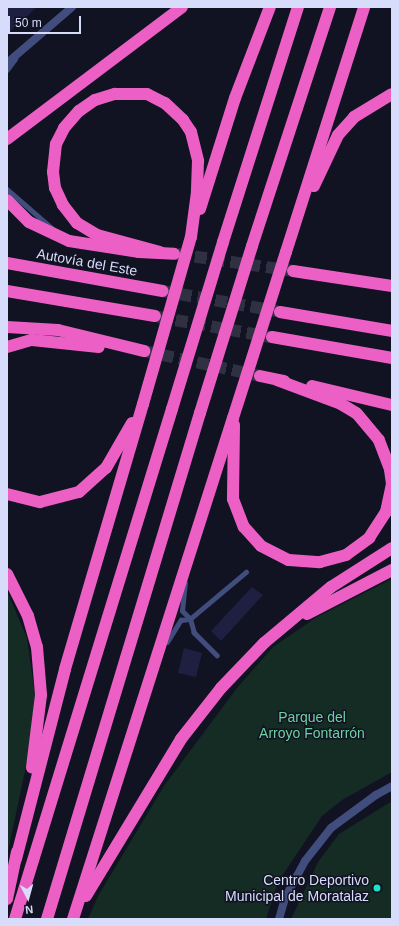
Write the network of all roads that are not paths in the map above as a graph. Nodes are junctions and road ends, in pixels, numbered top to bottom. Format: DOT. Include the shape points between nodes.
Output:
graph roads {
  1 [pos="72,7"];
  2 [pos="182,7"];
  3 [pos="270,7"];
  4 [pos="298,7"];
  5 [pos="330,7"];
  6 [pos="364,7"];
  7 [pos="16,56"];
  8 [pos="7,63"];
  9 [pos="7,70"];
  10 [pos="392,94"];
  11 [pos="7,139"];
  12 [pos="7,189"];
  13 [pos="7,200"];
  14 [pos="191,237"];
  15 [pos="69,241"];
  16 [pos="160,252"];
  17 [pos="286,252"];
  18 [pos="174,254"];
  19 [pos="7,263"];
  20 [pos="293,271"];
  21 [pos="341,277"];
  22 [pos="392,280"];
  23 [pos="392,286"];
  24 [pos="7,291"];
  25 [pos="162,291"];
  26 [pos="280,312"];
  27 [pos="155,316"];
  28 [pos="7,327"];
  29 [pos="392,331"];
  30 [pos="272,337"];
  31 [pos="7,347"];
  32 [pos="392,358"];
  33 [pos="260,376"];
  34 [pos="277,380"];
  35 [pos="143,404"];
  36 [pos="392,405"];
  37 [pos="233,418"];
  38 [pos="7,494"];
  39 [pos="392,548"];
  40 [pos="186,563"];
  41 [pos="392,570"];
  42 [pos="246,572"];
  43 [pos="7,574"];
  44 [pos="190,618"];
  45 [pos="257,649"];
  46 [pos="217,656"];
  47 [pos="154,664"];
  48 [pos="392,786"];
  49 [pos="16,859"];
  50 [pos="7,899"];
  51 [pos="74,917"];
  52 [pos="15,919"];
  53 [pos="47,919"];
  54 [pos="279,919"];
  1 -- 7 [label="street"];
  2 -- 11 [label="highway"];
  3 -- 14 [label="highway" via="235,98"];
  4 -- 52 [label="highway, bridge"];
  5 -- 53 [label="highway, bridge" via="200,413"];
  6 -- 17 [label="highway"];
  7 -- 8 [label="street"];
  7 -- 9 [label="lane"];
  10 -- 17 [label="highway" via="354,117 338,135"];
  12 -- 15 [label="lane"];
  13 -- 15 [label="highway" via="29,222"];
  14 -- 16 [label="highway" via="198,161 191,132 183,120 165,103 146,94 114,94 95,100 79,111 64,128 56,144 53,158 55,188 63,205 77,223 97,234"];
  14 -- 35 [label="highway, bridge"];
  15 -- 16 [label="highway" via="139,252"];
  16 -- 18 [label="highway"];
  17 -- 37 [label="highway, bridge"];
  19 -- 25 [label="highway, Autovía del Este"];
  20 -- 21 [label="highway"];
  21 -- 22 [label="highway"];
  21 -- 23 [label="highway"];
  24 -- 27 [label="highway"];
  26 -- 29 [label="highway"];
  28 -- 31 [label="highway" via="58,330 144,351 32,340"];
  30 -- 32 [label="highway"];
  33 -- 34 [label="highway"];
  34 -- 36 [label="highway" via="340,391"];
  34 -- 37 [label="highway" via="325,397 356,414 379,440 386,454 392,484 386,512 379,526 359,548 334,560 306,563 274,554 252,537 236,514 233,499"];
  35 -- 38 [label="highway" via="106,468 79,492 40,502"];
  35 -- 49 [label="highway" via="65,668"];
  37 -- 40 [label="highway"];
  39 -- 45 [label="highway" via="331,587"];
  40 -- 44 [label="lane" via="182,611"];
  40 -- 47 [label="highway"];
  41 -- 45 [label="highway" via="321,606"];
  42 -- 44 [label="lane"];
  43 -- 49 [label="highway" via="28,616 37,647 41,695 36,751 21,820"];
  44 -- 46 [label="lane" via="194,633"];
  44 -- 47 [label="lane" via="181,620 174,628"];
  45 -- 51 [label="highway" via="221,688 181,739"];
  47 -- 51 [label="highway"];
  48 -- 54 [label="street" via="331,828 305,861 285,898"];
  49 -- 50 [label="highway"];
}
